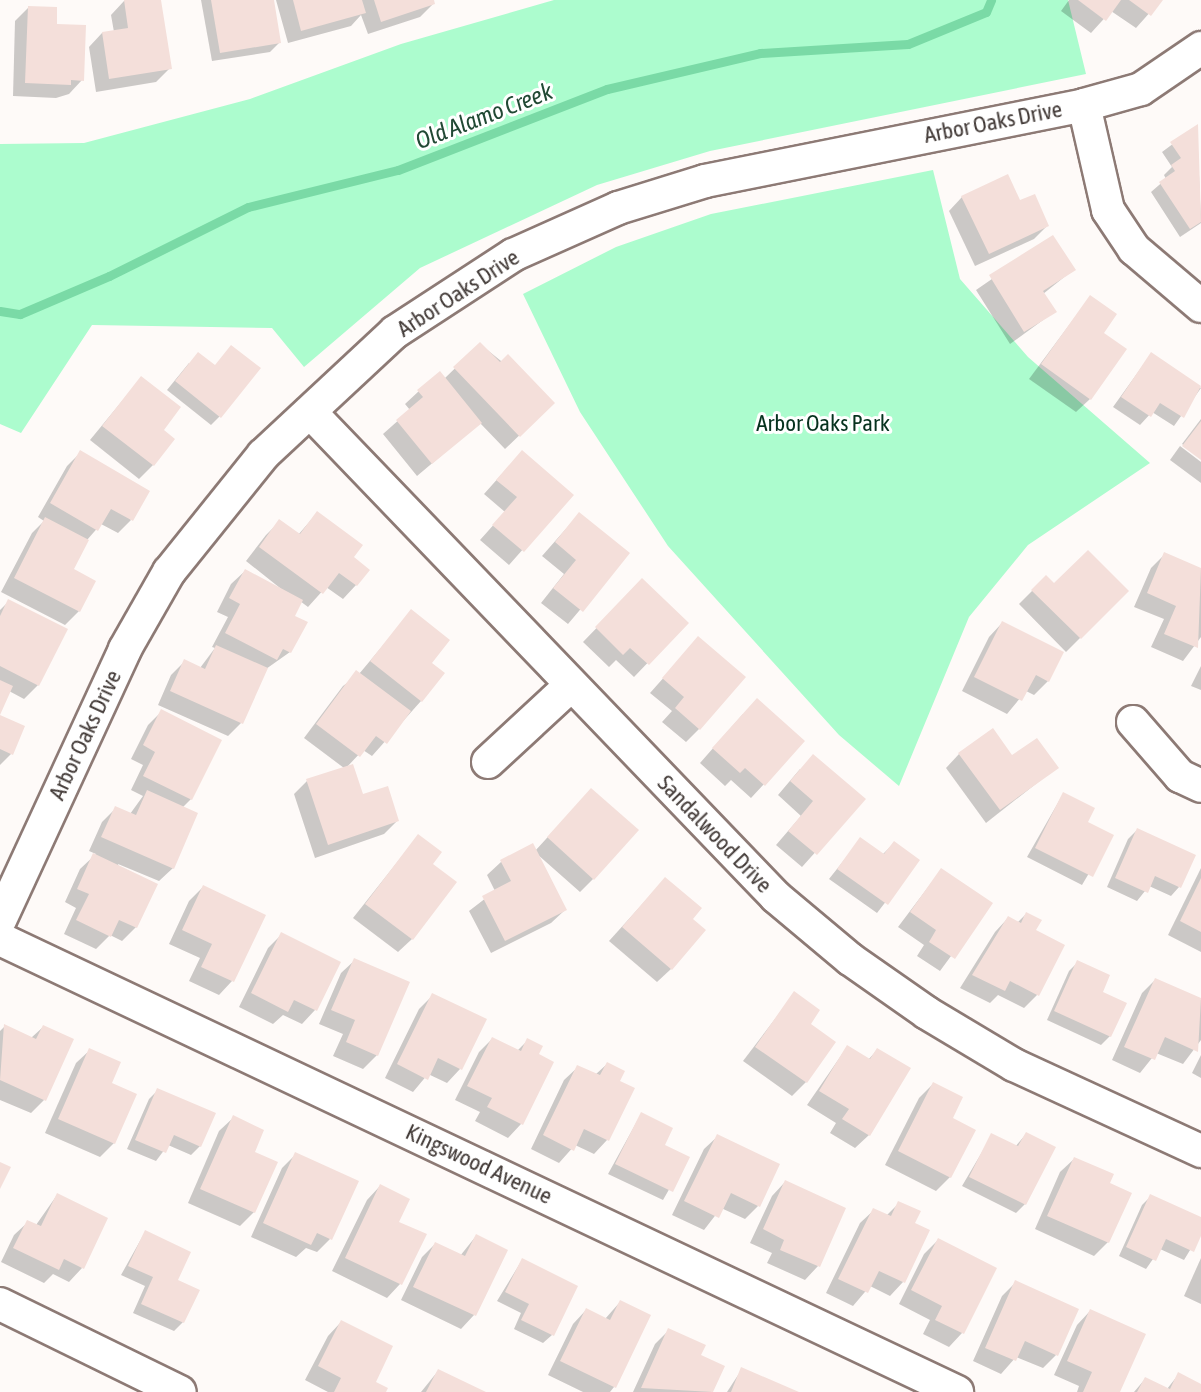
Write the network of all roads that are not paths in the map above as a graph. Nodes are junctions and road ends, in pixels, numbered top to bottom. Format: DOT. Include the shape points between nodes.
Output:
graph roads {
  1 [pos="1201,48"];
  2 [pos="1084,105"];
  3 [pos="1201,306"];
  4 [pos="310,412"];
  5 [pos="570,686"];
  6 [pos="1133,722"];
  7 [pos="488,762"];
  8 [pos="1201,786"];
  9 [pos="0,920"];
  10 [pos="0,939"];
  11 [pos="1201,1151"];
  12 [pos="0,1304"];
  13 [pos="180,1392"];
  14 [pos="957,1392"];
  1 -- 2 [label="street, Arbor Oaks Drive" via="1141,89"];
  2 -- 3 [label="street" via="1108,210 1133,250"];
  2 -- 4 [label="street, Arbor Oaks Drive" via="705,181 618,208 513,255 395,332"];
  4 -- 5 [label="street, Sandalwood Drive"];
  4 -- 9 [label="street, Arbor Oaks Drive" via="263,455 169,572 125,649"];
  5 -- 7 [label="street"];
  5 -- 11 [label="street, Sandalwood Drive" via="776,897 850,959 927,1013 1014,1065"];
  6 -- 8 [label="street" via="1180,776"];
  10 -- 14 [label="street, Kingswood Avenue"];
  12 -- 13 [label="street"];
}
